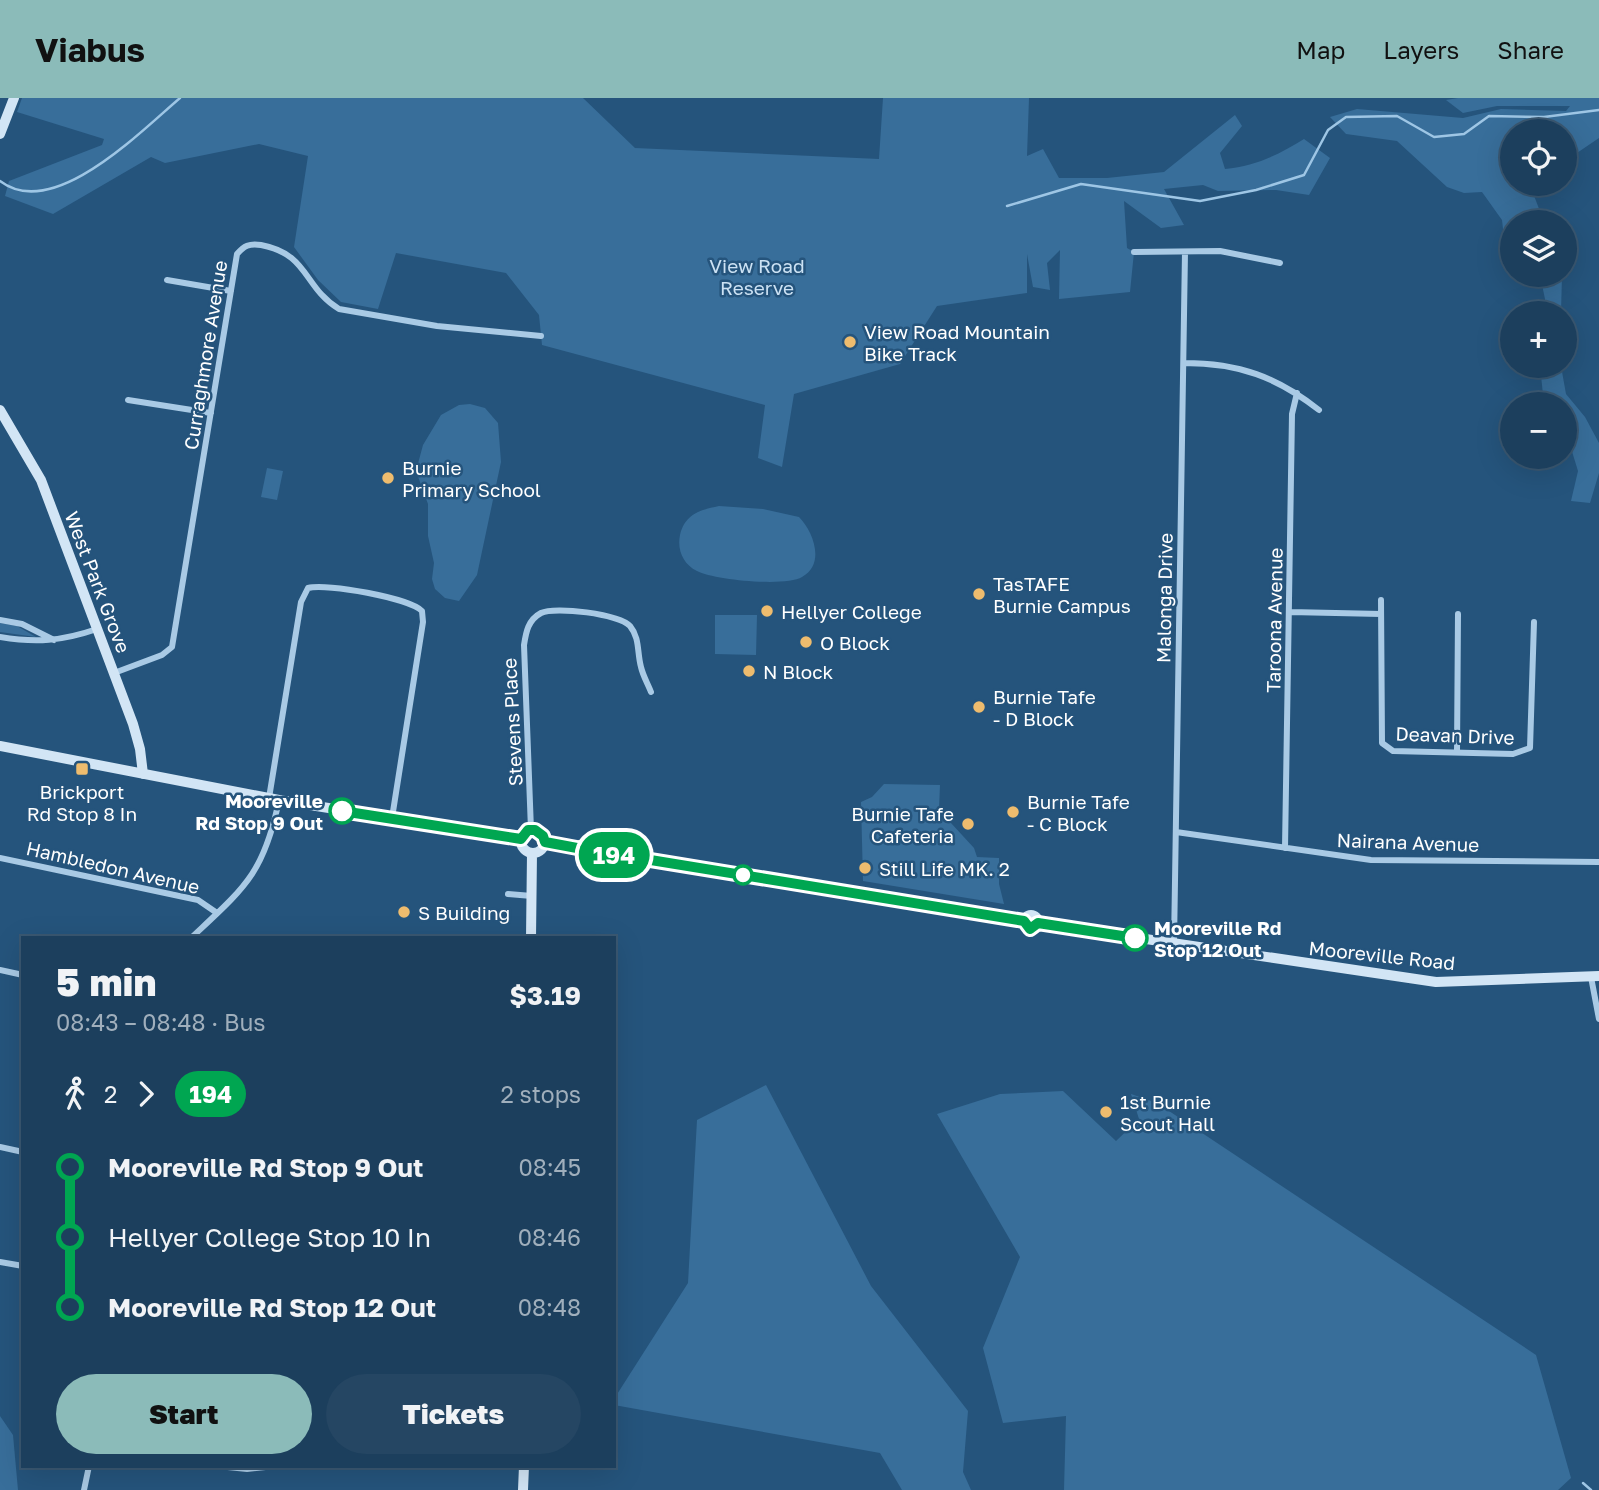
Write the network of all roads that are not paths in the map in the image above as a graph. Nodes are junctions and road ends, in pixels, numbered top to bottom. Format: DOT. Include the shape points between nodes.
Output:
graph roads {
  1 [pos="14,98"];
  2 [pos="0,134"];
  3 [pos="1134,251"];
  4 [pos="1185,252"];
  5 [pos="1280,263"];
  6 [pos="167,280"];
  7 [pos="231,291"];
  8 [pos="541,336"];
  9 [pos="1184,363"];
  10 [pos="1297,393"];
  11 [pos="128,400"];
  12 [pos="0,410"];
  13 [pos="1320,410"];
  14 [pos="211,413"];
  15 [pos="1381,600"];
  16 [pos="1290,612"];
  17 [pos="1381,614"];
  18 [pos="1458,614"];
  19 [pos="0,621"];
  20 [pos="1534,622"];
  21 [pos="97,629"];
  22 [pos="0,637"];
  23 [pos="56,641"];
  24 [pos="114,673"];
  25 [pos="651,692"];
  26 [pos="0,746"];
  27 [pos="1457,752"];
  28 [pos="143,774"];
  29 [pos="274,799"];
  30 [pos="392,818"];
  31 [pos="531,830"];
  32 [pos="1176,832"];
  33 [pos="521,839"];
  34 [pos="545,842"];
  35 [pos="1285,848"];
  36 [pos="532,853"];
  37 [pos="0,858"];
  38 [pos="1599,862"];
  39 [pos="508,894"];
  40 [pos="532,896"];
  41 [pos="217,913"];
  42 [pos="193,936"];
  43 [pos="531,936"];
  44 [pos="1174,944"];
  45 [pos="0,970"];
  46 [pos="21,975"];
  47 [pos="1595,976"];
  48 [pos="1599,1019"];
  49 [pos="0,1147"];
  50 [pos="21,1152"];
  51 [pos="0,1262"];
  52 [pos="21,1266"];
  53 [pos="89,1468"];
  54 [pos="524,1468"];
  55 [pos="84,1490"];
  56 [pos="523,1490"];
  1 -- 2 [label="main road"];
  3 -- 4 [label="street"];
  4 -- 5 [label="street" via="1220,251"];
  4 -- 9 [label="street, Malonga Drive"];
  6 -- 7 [label="street"];
  7 -- 8 [label="street, Curraghmore Avenue" via="237,254 252,244 288,253 327,301 340,309 437,326"];
  7 -- 14 [label="street, Curraghmore Avenue"];
  9 -- 10 [label="street" via="1240,368 1270,377"];
  9 -- 32 [label="street, Malonga Drive"];
  10 -- 13 [label="street"];
  10 -- 16 [label="street, Taroona Avenue" via="1292,414"];
  11 -- 14 [label="street"];
  12 -- 21 [label="main road, West Park Grove" via="41,480"];
  14 -- 24 [label="street, Curraghmore Avenue" via="172,647"];
  15 -- 17 [label="street, Deavan Drive"];
  16 -- 17 [label="street"];
  16 -- 35 [label="street, Taroona Avenue"];
  17 -- 27 [label="street, Deavan Drive" via="1382,743 1392,751"];
  18 -- 27 [label="street"];
  19 -- 23 [label="street" via="22,624"];
  20 -- 27 [label="street, Deavan Drive" via="1530,748 1520,754"];
  21 -- 23 [label="street"];
  21 -- 24 [label="main road, West Park Grove"];
  22 -- 23 [label="street" via="34,643"];
  24 -- 28 [label="main road, West Park Grove" via="141,749"];
  25 -- 31 [label="street, Stevens Place" via="635,634 625,622 561,611 533,618 526,632 524,657"];
  26 -- 28 [label="main road"];
  28 -- 29 [label="main road"];
  29 -- 30 [label="main road"];
  29 -- 30 [label="street" via="300,602 308,588 323,587 408,602 422,611"];
  29 -- 41 [label="street" via="273,832 261,863 242,890"];
  30 -- 33 [label="main road"];
  31 -- 33 [label="main road"];
  31 -- 34 [label="main road" via="541,833"];
  32 -- 35 [label="street, Nairana Avenue"];
  32 -- 44 [label="street, Malonga Drive"];
  33 -- 36 [label="main road" via="525,850"];
  34 -- 36 [label="main road" via="539,852"];
  34 -- 44 [label="main road, Mooreville Road" via="1024,921 1033,916 1038,923"];
  35 -- 38 [label="street, Nairana Avenue" via="1371,860"];
  36 -- 40 [label="main road"];
  37 -- 41 [label="street, Hambledon Avenue" via="198,900"];
  39 -- 40 [label="street"];
  40 -- 43 [label="main road"];
  41 -- 42 [label="street"];
  44 -- 47 [label="main road, Mooreville Road" via="1436,982"];
  45 -- 46 [label="street"];
  47 -- 48 [label="street"];
  49 -- 50 [label="street"];
  51 -- 52 [label="street"];
  53 -- 55 [label="street"];
  54 -- 56 [label="main road"];
}
